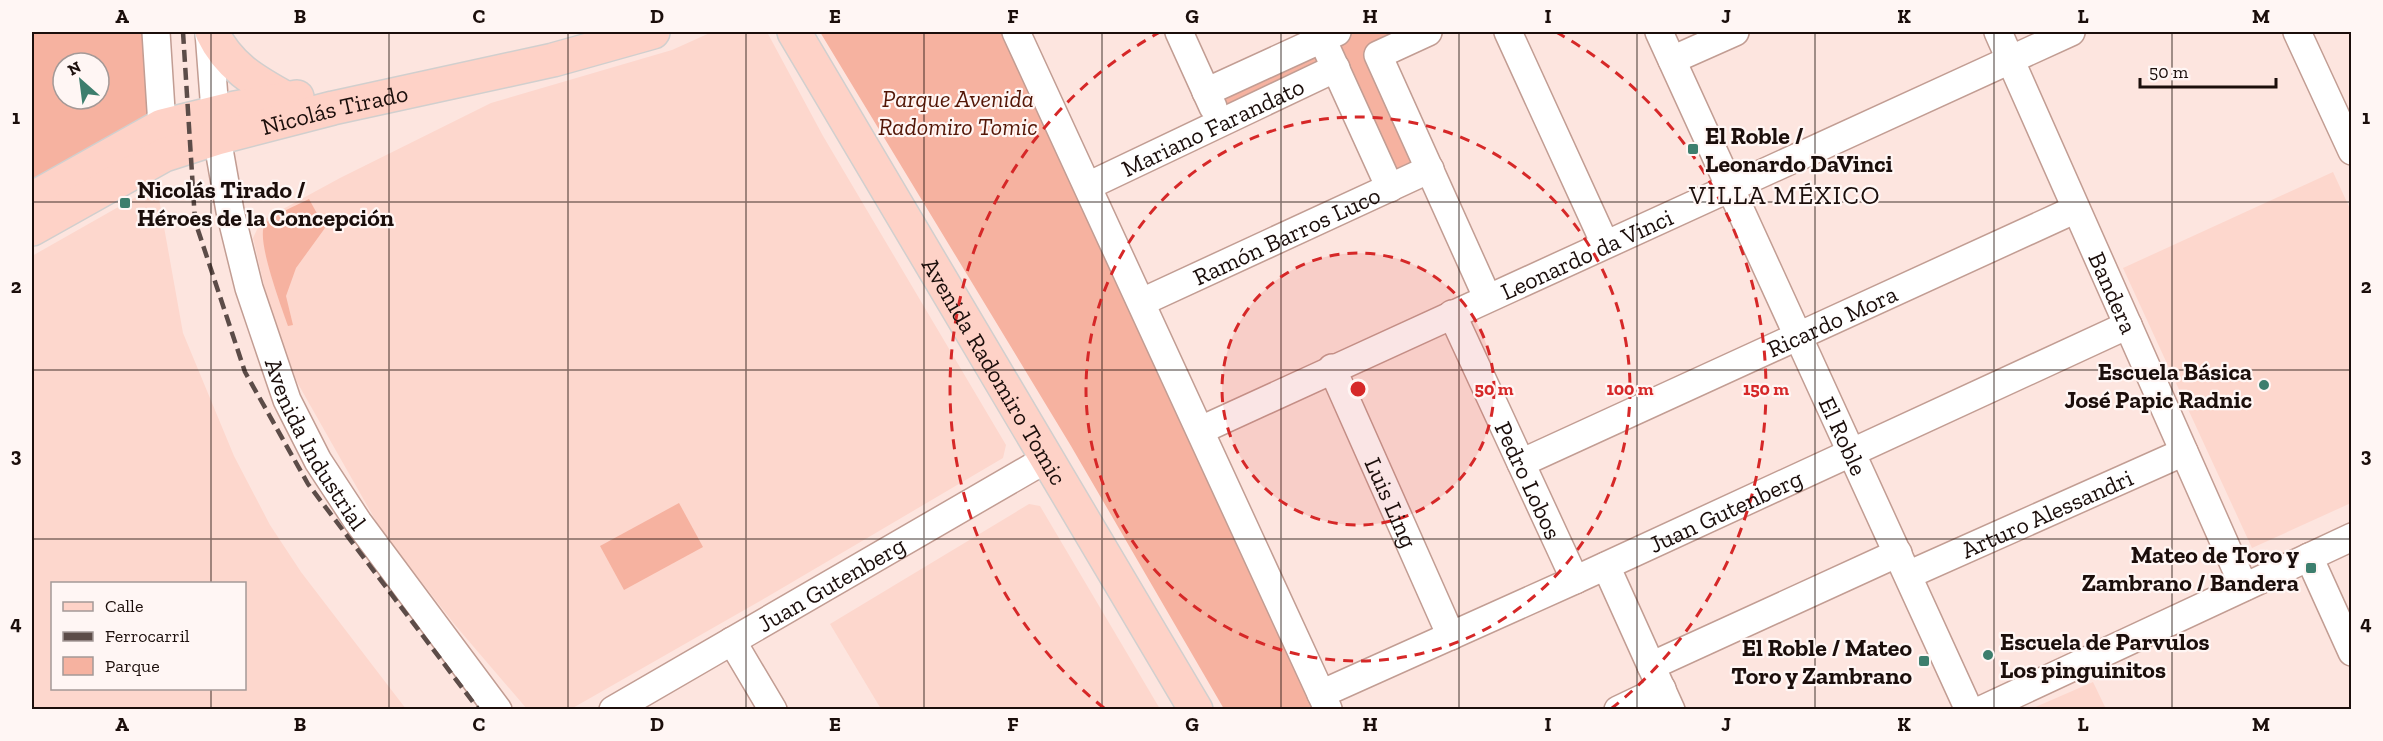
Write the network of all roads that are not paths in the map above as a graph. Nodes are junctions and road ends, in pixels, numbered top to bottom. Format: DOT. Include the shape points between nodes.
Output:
graph roads {
  1 [pos="156,32"];
  2 [pos="211,32"];
  3 [pos="582,32"];
  4 [pos="653,32"];
  5 [pos="794,32"];
  6 [pos="1016,32"];
  7 [pos="1179,32"];
  8 [pos="1428,32"];
  9 [pos="1508,32"];
  10 [pos="1659,32"];
  11 [pos="1735,32"];
  12 [pos="1998,32"];
  13 [pos="2071,32"];
  14 [pos="2297,32"];
  15 [pos="1326,34"];
  16 [pos="1672,60"];
  17 [pos="2011,60"];
  18 [pos="1336,68"];
  19 [pos="1206,92"];
  20 [pos="287,99"];
  21 [pos="1220,122"];
  22 [pos="216,125"];
  23 [pos="162,126"];
  24 [pos="2352,151"];
  25 [pos="1430,169"];
  26 [pos="1088,186"];
  27 [pos="1730,186"];
  28 [pos="1390,188"];
  29 [pos="32,200"];
  30 [pos="2076,209"];
  31 [pos="32,229"];
  32 [pos="1605,244"];
  33 [pos="1487,297"];
  34 [pos="1142,302"];
  35 [pos="1452,314"];
  36 [pos="2128,325"];
  37 [pos="1798,334"];
  38 [pos="1332,368"];
  39 [pos="1201,430"];
  40 [pos="1852,452"];
  41 [pos="2184,452"];
  42 [pos="1048,458"];
  43 [pos="1521,463"];
  44 [pos="2352,537"];
  45 [pos="2309,557"];
  46 [pos="1903,564"];
  47 [pos="1606,566"];
  48 [pos="1575,580"];
  49 [pos="2244,587"];
  50 [pos="1451,636"];
  51 [pos="732,641"];
  52 [pos="2352,652"];
  53 [pos="1662,688"];
  54 [pos="1325,702"];
  55 [pos="498,710"];
  56 [pos="613,710"];
  57 [pos="773,710"];
  58 [pos="1196,710"];
  59 [pos="1618,710"];
  60 [pos="1969,710"];
  61 [pos="1981,710"];
  1 -- 23 [label="street"];
  2 -- 20 [label="main road" via="240,71"];
  2 -- 22 [label="street, Avenida Industrial"];
  3 -- 20 [label="main road, Nicolás Tirado"];
  4 -- 22 [label="main road, Nicolás Tirado" via="554,60 333,108"];
  5 -- 42 [label="main road, Avenida Radomiro Tomic"];
  6 -- 26 [label="street"];
  7 -- 19 [label="street"];
  8 -- 25 [label="street" via="1378,55"];
  9 -- 32 [label="street"];
  10 -- 16 [label="street, El Roble"];
  11 -- 16 [label="street"];
  12 -- 17 [label="street, Bandera"];
  13 -- 17 [label="street, Leonardo da Vinci"];
  14 -- 24 [label="street"];
  15 -- 18 [label="street"];
  15 -- 19 [label="street, Mariano Farandato"];
  16 -- 27 [label="street, El Roble"];
  17 -- 27 [label="street, Leonardo da Vinci"];
  17 -- 30 [label="street, Bandera"];
  18 -- 21 [label="street, Mariano Farandato"];
  18 -- 28 [label="street"];
  19 -- 21 [label="street"];
  20 -- 22 [label="main road, Nicolás Tirado"];
  21 -- 26 [label="street, Mariano Farandato"];
  22 -- 23 [label="main road, Nicolás Tirado"];
  22 -- 31 [label="main road, Nicolás Tirado"];
  22 -- 55 [label="street, Avenida Industrial" via="230,211 249,288 287,400 318,461 358,522"];
  23 -- 29 [label="main road, Nicolás Tirado"];
  25 -- 28 [label="street, Ramón Barros Luco"];
  25 -- 33 [label="street"];
  26 -- 34 [label="street"];
  27 -- 32 [label="street, Leonardo da Vinci"];
  27 -- 37 [label="street, El Roble"];
  28 -- 34 [label="street, Ramón Barros Luco"];
  30 -- 36 [label="street, Bandera"];
  30 -- 37 [label="street, Ricardo Mora"];
  32 -- 33 [label="street, Leonardo da Vinci"];
  33 -- 35 [label="street, Leonardo da Vinci"];
  34 -- 39 [label="street"];
  35 -- 38 [label="street, Leonardo da Vinci"];
  35 -- 43 [label="street, Pedro Lobos"];
  36 -- 40 [label="street, Juan Gutenberg"];
  36 -- 41 [label="street, Bandera"];
  37 -- 40 [label="street, El Roble"];
  37 -- 43 [label="street, Ricardo Mora"];
  38 -- 39 [label="street, Leonardo da Vinci"];
  38 -- 50 [label="street, Luis Ling"];
  39 -- 54 [label="street"];
  40 -- 46 [label="street, El Roble"];
  40 -- 47 [label="street, Juan Gutenberg"];
  41 -- 46 [label="street, Arturo Alessandri"];
  41 -- 49 [label="street, Bandera"];
  42 -- 51 [label="street, Juan Gutenberg"];
  42 -- 58 [label="main road, Avenida Radomiro Tomic"];
  43 -- 48 [label="street, Pedro Lobos"];
  44 -- 45 [label="street"];
  45 -- 49 [label="street"];
  45 -- 52 [label="street"];
  46 -- 53 [label="street, Arturo Alessandri"];
  46 -- 60 [label="street, El Roble"];
  47 -- 48 [label="street, Juan Gutenberg"];
  47 -- 53 [label="street"];
  48 -- 50 [label="street, Juan Gutenberg"];
  49 -- 61 [label="street"];
  50 -- 54 [label="street, Juan Gutenberg"];
  51 -- 56 [label="street, Juan Gutenberg"];
  51 -- 57 [label="street"];
  53 -- 59 [label="street, Arturo Alessandri"];
}
